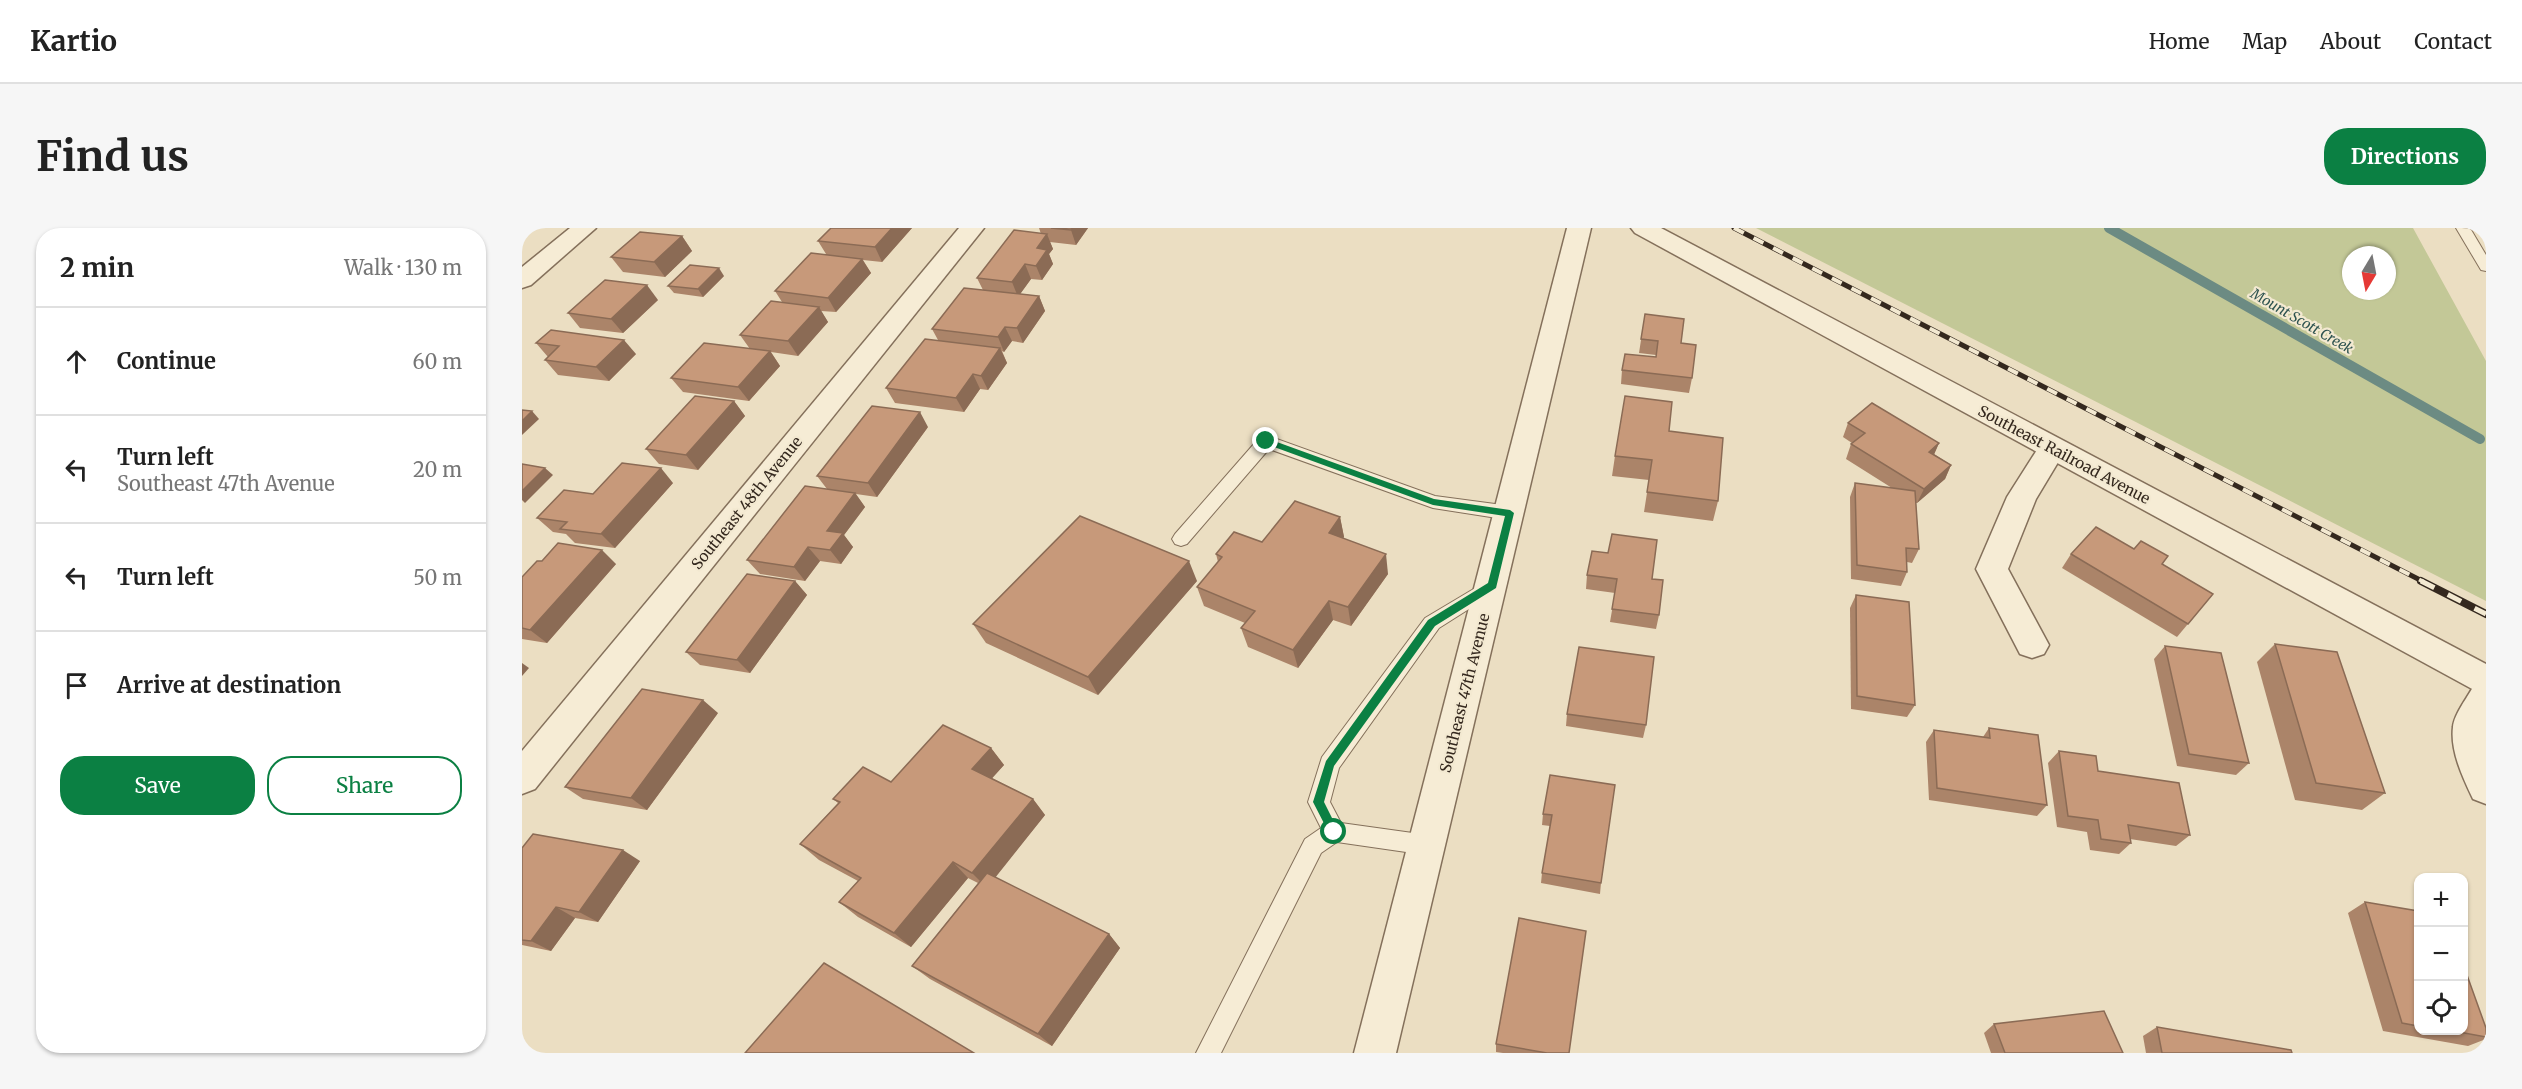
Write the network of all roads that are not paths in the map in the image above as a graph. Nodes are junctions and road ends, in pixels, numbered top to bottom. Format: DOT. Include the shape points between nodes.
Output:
graph roads {
  1 [pos="584,228"];
  2 [pos="972,228"];
  3 [pos="1579,228"];
  4 [pos="1643,228"];
  5 [pos="2463,228"];
  6 [pos="533,260"];
  7 [pos="2486,267"];
  8 [pos="522,280"];
  9 [pos="2052,449"];
  10 [pos="1510,513"];
  11 [pos="1181,539"];
  12 [pos="1492,585"];
  13 [pos="2032,645"];
  14 [pos="2486,680"];
  15 [pos="2486,694"];
  16 [pos="522,778"];
  17 [pos="2486,788"];
  18 [pos="1334,832"];
  19 [pos="1427,845"];
  20 [pos="1208,1053"];
  21 [pos="1375,1053"];
  1 -- 6 [label="street"];
  2 -- 16 [label="street, Southeast 48th Avenue"];
  3 -- 10 [label="street, Southeast 47th Avenue"];
  4 -- 9 [label="street, Southeast Railroad Avenue"];
  5 -- 7 [label="lane"];
  6 -- 8 [label="street"];
  9 -- 13 [label="street" via="2022,497 1992,569"];
  9 -- 14 [label="street, Southeast Railroad Avenue"];
  10 -- 11 [label="lane" via="1433,502 1266,441"];
  10 -- 12 [label="street, Southeast 47th Avenue"];
  12 -- 18 [label="lane" via="1432,623 1329,764 1318,802"];
  12 -- 19 [label="street, Southeast 47th Avenue"];
  15 -- 17 [label="street" via="2470,726 2473,754"];
  18 -- 19 [label="lane"];
  18 -- 20 [label="lane" via="1313,846"];
  19 -- 21 [label="street, Southeast 47th Avenue"];
}
